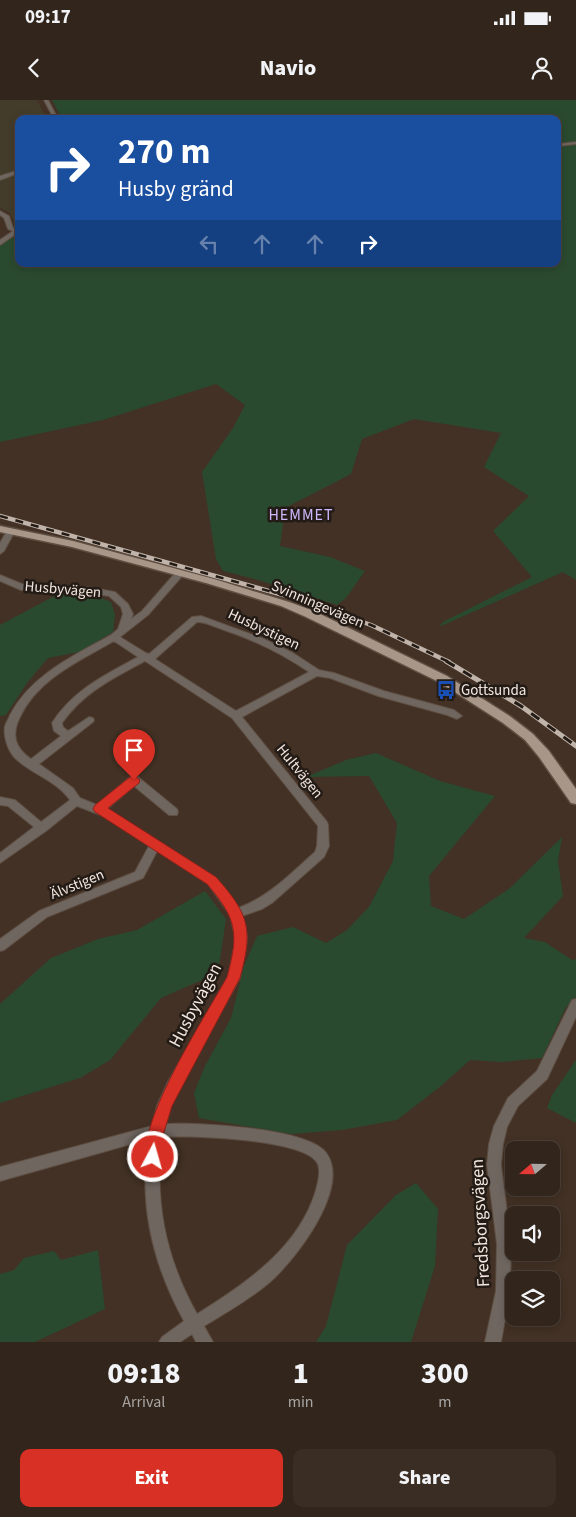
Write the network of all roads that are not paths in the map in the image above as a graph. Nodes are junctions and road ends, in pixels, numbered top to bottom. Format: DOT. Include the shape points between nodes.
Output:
graph roads {
  1 [pos="46,100"];
  2 [pos="54,115"];
  3 [pos="576,143"];
  4 [pos="561,145"];
  5 [pos="15,172"];
  6 [pos="0,178"];
  7 [pos="0,213"];
  8 [pos="15,230"];
  9 [pos="15,233"];
  10 [pos="0,243"];
  11 [pos="6,530"];
  12 [pos="0,551"];
  13 [pos="180,573"];
  14 [pos="0,578"];
  15 [pos="118,633"];
  16 [pos="148,657"];
  17 [pos="316,673"];
  18 [pos="236,716"];
  19 [pos="457,716"];
  20 [pos="89,720"];
  21 [pos="5,727"];
  22 [pos="68,736"];
  23 [pos="32,764"];
  24 [pos="576,799"];
  25 [pos="0,801"];
  26 [pos="76,801"];
  27 [pos="99,809"];
  28 [pos="172,812"];
  29 [pos="42,828"];
  30 [pos="155,844"];
  31 [pos="0,859"];
  32 [pos="236,914"];
  33 [pos="0,946"];
  34 [pos="576,1004"];
  35 [pos="156,1132"];
  36 [pos="0,1174"];
  37 [pos="193,1323"];
  38 [pos="167,1342"];
  39 [pos="205,1342"];
  40 [pos="493,1342"];
  1 -- 2 [label="street"];
  3 -- 4 [label="street"];
  5 -- 6 [label="street"];
  7 -- 8 [label="street" via="7,217 11,229"];
  9 -- 10 [label="street"];
  11 -- 12 [label="street"];
  11 -- 13 [label="main road, Svinningevägen"];
  13 -- 15 [label="street" via="145,613"];
  13 -- 24 [label="main road, Svinningevägen" via="302,610 443,678 528,737 555,767"];
  14 -- 15 [label="street, Husbyvägen" via="21,587 112,594 125,606 128,614"];
  15 -- 16 [label="street, Hultvägen"];
  15 -- 21 [label="street, Husbyvägen" via="43,679"];
  16 -- 17 [label="street, Husbystigen" via="195,619 201,619 241,631 269,644"];
  16 -- 18 [label="street, Hultvägen"];
  16 -- 22 [label="street" via="91,686 71,704 57,726"];
  17 -- 18 [label="street"];
  17 -- 19 [label="street, Husbystigen"];
  18 -- 32 [label="street, Hultvägen" via="320,820 324,830 320,854 268,900"];
  20 -- 22 [label="street"];
  21 -- 23 [label="street, Husbyvägen" via="18,755"];
  22 -- 23 [label="street"];
  23 -- 26 [label="street, Husbyvägen" via="69,791"];
  25 -- 29 [label="street" via="11,803"];
  26 -- 27 [label="street, Husbyvägen"];
  26 -- 29 [label="street"];
  27 -- 28 [label="street" via="134,780"];
  27 -- 30 [label="street, Husbyvägen"];
  29 -- 31 [label="street"];
  30 -- 32 [label="street, Husbyvägen" via="212,881"];
  30 -- 33 [label="street, Älvstigen" via="139,875 42,914"];
  32 -- 35 [label="street, Husbyvägen" via="241,927 234,978 175,1082"];
  34 -- 40 [label="street, Fredsborgsvägen" via="542,1075 514,1102 496,1144 494,1165 503,1253 503,1291"];
  35 -- 36 [label="street"];
  35 -- 37 [label="street, Husbyvägen" via="152,1181 159,1234 174,1287"];
  35 -- 37 [label="street" via="176,1129 222,1132 292,1143 318,1152 326,1165 324,1188 298,1241 258,1282"];
  37 -- 38 [label="street"];
  37 -- 39 [label="street, Husbyvägen"];
}
